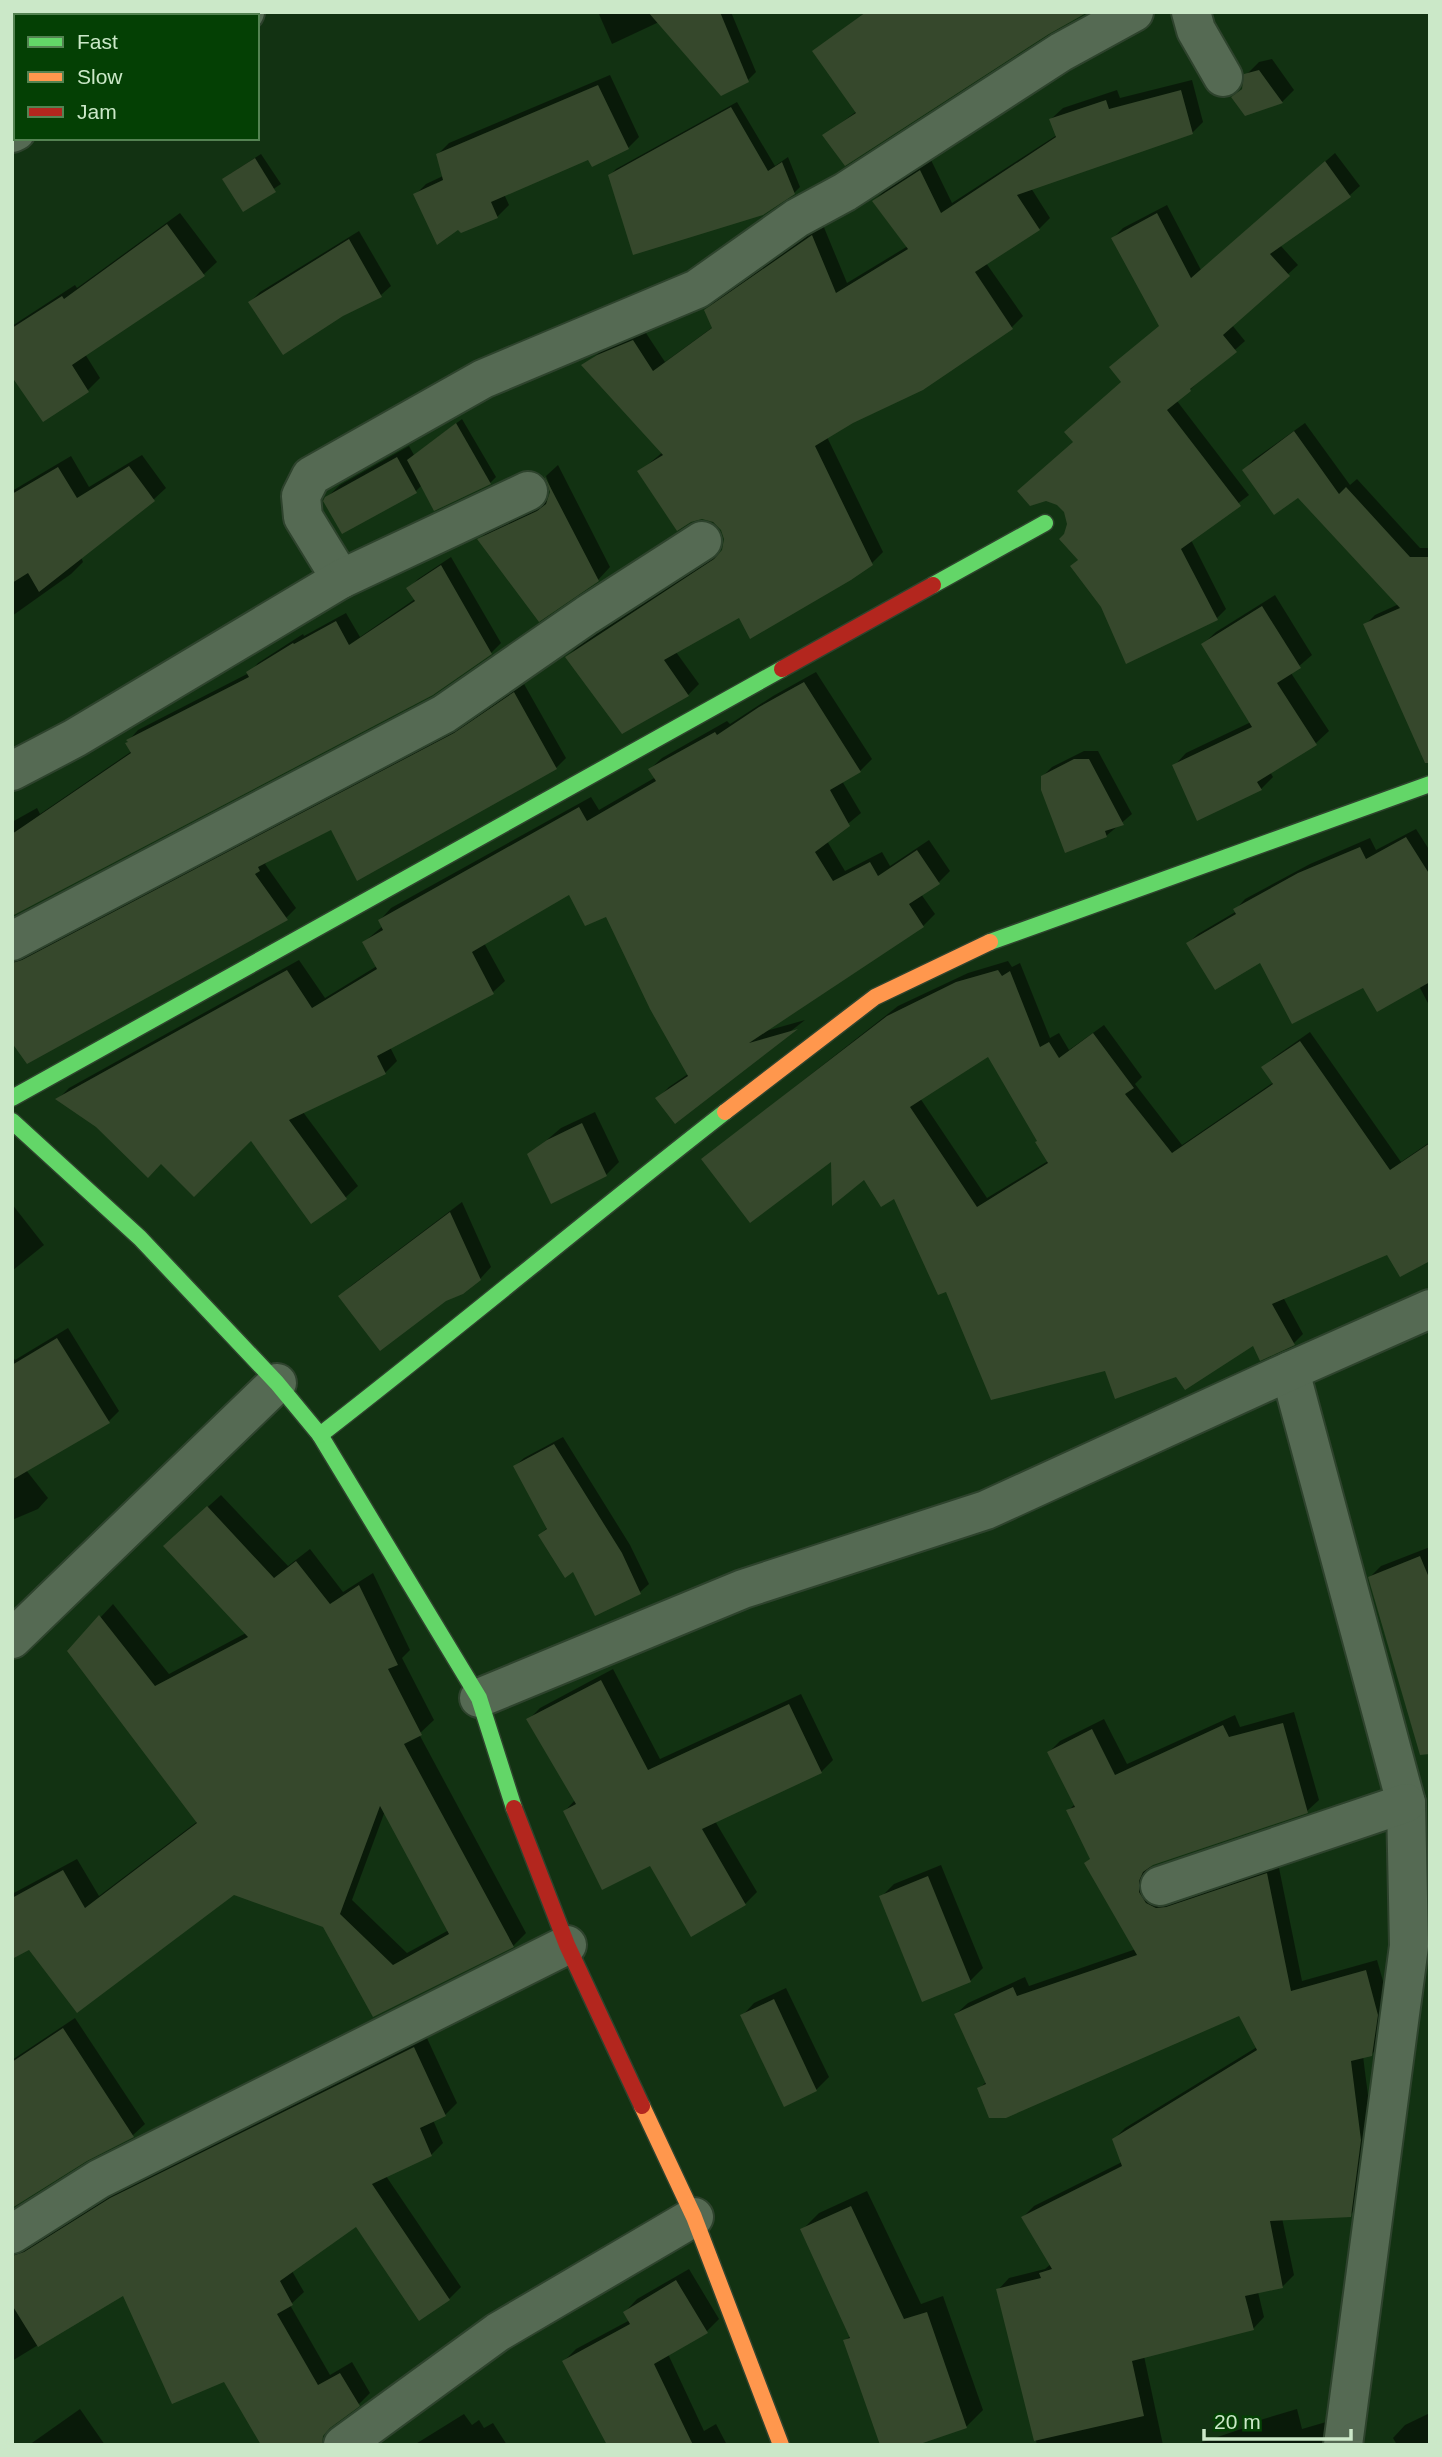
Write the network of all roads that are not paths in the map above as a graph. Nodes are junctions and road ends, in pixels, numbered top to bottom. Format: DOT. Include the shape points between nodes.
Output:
graph roads {
  1 [pos="1134,12"];
  2 [pos="1191,12"];
  3 [pos="1223,77"];
  4 [pos="528,491"];
  5 [pos="1045,523"];
  6 [pos="702,541"];
  7 [pos="341,579"];
  8 [pos="12,771"];
  9 [pos="1430,784"];
  10 [pos="12,940"];
  11 [pos="12,1098"];
  12 [pos="12,1121"];
  13 [pos="1430,1309"];
  14 [pos="1290,1371"];
  15 [pos="277,1383"];
  16 [pos="320,1435"];
  17 [pos="12,1639"];
  18 [pos="479,1698"];
  19 [pos="1406,1803"];
  20 [pos="1160,1886"];
  21 [pos="567,1945"];
  22 [pos="694,2217"];
  23 [pos="12,2234"];
  24 [pos="343,2445"];
  25 [pos="781,2445"];
  26 [pos="1343,2445"];
  1 -- 7 [label="street" via="1061,52 845,192 797,218 697,289 483,379 310,476 301,496 303,517"];
  2 -- 3 [label="street"];
  4 -- 7 [label="street"];
  5 -- 11 [label="street"];
  6 -- 10 [label="street" via="444,713"];
  7 -- 8 [label="street"];
  9 -- 16 [label="street" via="990,942 875,997 598,1209 439,1343"];
  12 -- 15 [label="street" via="140,1238"];
  13 -- 14 [label="street"];
  14 -- 18 [label="street" via="986,1510 743,1589"];
  14 -- 19 [label="street"];
  15 -- 16 [label="street"];
  15 -- 17 [label="street"];
  16 -- 18 [label="street"];
  18 -- 21 [label="street" via="515,1812"];
  19 -- 20 [label="street"];
  19 -- 26 [label="street" via="1409,1946"];
  21 -- 22 [label="street"];
  21 -- 23 [label="street" via="99,2179"];
  22 -- 24 [label="street" via="498,2332"];
  22 -- 25 [label="street"];
}
